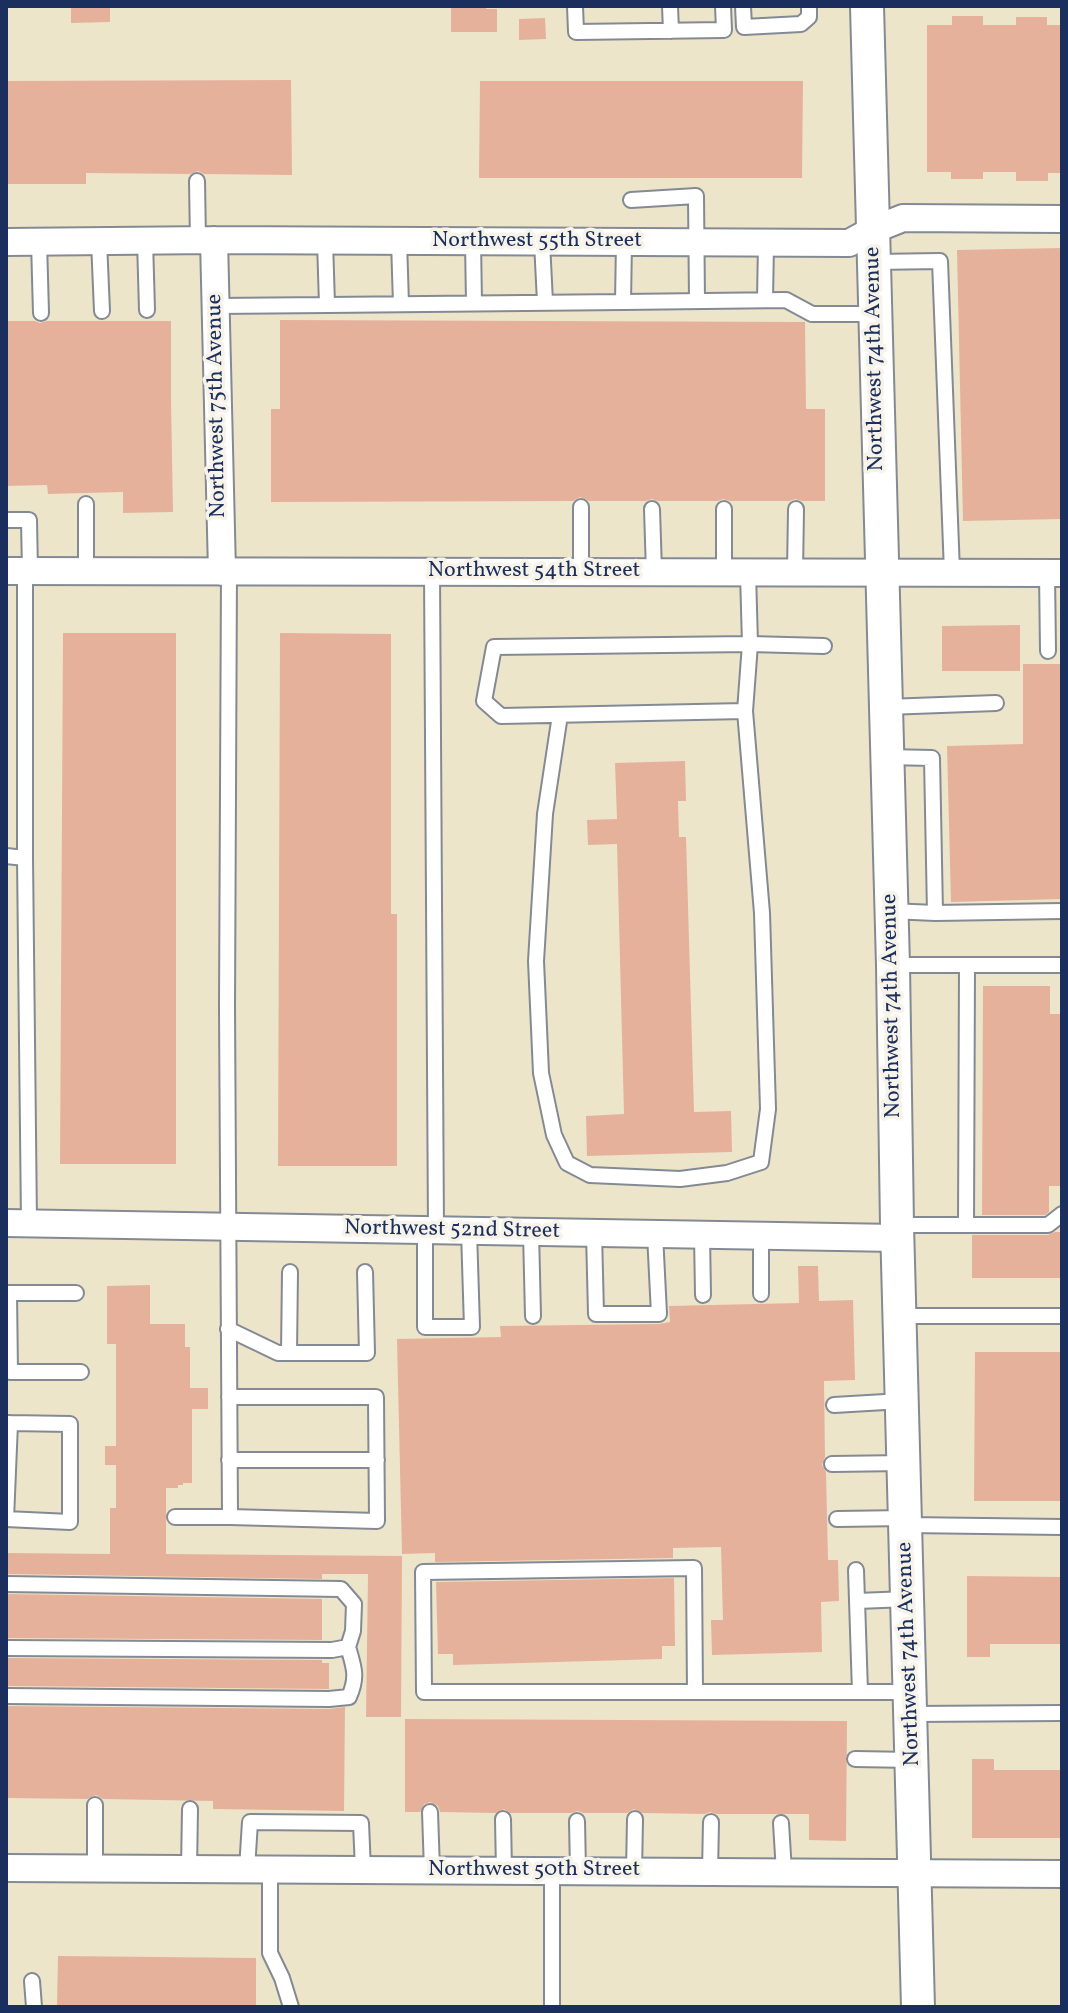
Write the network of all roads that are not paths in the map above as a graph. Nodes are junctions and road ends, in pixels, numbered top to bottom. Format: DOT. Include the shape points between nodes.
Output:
graph roads {
  1 [pos="575,6"];
  2 [pos="670,6"];
  3 [pos="723,6"];
  4 [pos="743,6"];
  5 [pos="809,6"];
  6 [pos="867,6"];
  7 [pos="671,31"];
  8 [pos="197,181"];
  9 [pos="631,200"];
  10 [pos="1062,219"];
  11 [pos="873,230"];
  12 [pos="206,240"];
  13 [pos="99,241"];
  14 [pos="145,241"];
  15 [pos="325,241"];
  16 [pos="399,241"];
  17 [pos="6,242"];
  18 [pos="39,242"];
  19 [pos="473,242"];
  20 [pos="542,242"];
  21 [pos="624,242"];
  22 [pos="697,243"];
  23 [pos="766,243"];
  24 [pos="874,262"];
  25 [pos="765,300"];
  26 [pos="697,301"];
  27 [pos="545,302"];
  28 [pos="623,302"];
  29 [pos="474,303"];
  30 [pos="401,304"];
  31 [pos="327,305"];
  32 [pos="215,306"];
  33 [pos="147,310"];
  34 [pos="102,311"];
  35 [pos="41,313"];
  36 [pos="875,314"];
  37 [pos="86,504"];
  38 [pos="581,507"];
  39 [pos="652,509"];
  40 [pos="724,509"];
  41 [pos="796,509"];
  42 [pos="6,520"];
  43 [pos="20,571"];
  44 [pos="86,572"];
  45 [pos="226,572"];
  46 [pos="432,572"];
  47 [pos="581,572"];
  48 [pos="654,572"];
  49 [pos="795,572"];
  50 [pos="882,572"];
  51 [pos="952,572"];
  52 [pos="736,573"];
  53 [pos="1055,573"];
  54 [pos="750,644"];
  55 [pos="824,646"];
  56 [pos="1048,651"];
  57 [pos="996,703"];
  58 [pos="886,707"];
  59 [pos="745,711"];
  60 [pos="560,715"];
  61 [pos="887,757"];
  62 [pos="6,856"];
  63 [pos="25,858"];
  64 [pos="891,911"];
  65 [pos="1062,911"];
  66 [pos="935,913"];
  67 [pos="893,965"];
  68 [pos="967,965"];
  69 [pos="1062,965"];
  70 [pos="1062,1214"];
  71 [pos="17,1224"];
  72 [pos="966,1225"];
  73 [pos="228,1227"];
  74 [pos="430,1230"];
  75 [pos="469,1231"];
  76 [pos="897,1231"];
  77 [pos="531,1232"];
  78 [pos="594,1233"];
  79 [pos="655,1234"];
  80 [pos="702,1235"];
  81 [pos="761,1236"];
  82 [pos="290,1272"];
  83 [pos="365,1272"];
  84 [pos="8,1293"];
  85 [pos="76,1293"];
  86 [pos="761,1294"];
  87 [pos="703,1295"];
  88 [pos="533,1316"];
  89 [pos="900,1316"];
  90 [pos="1062,1316"];
  91 [pos="228,1329"];
  92 [pos="289,1353"];
  93 [pos="81,1372"];
  94 [pos="229,1397"];
  95 [pos="902,1401"];
  96 [pos="834,1405"];
  97 [pos="8,1423"];
  98 [pos="229,1460"];
  99 [pos="377,1460"];
  100 [pos="904,1463"];
  101 [pos="832,1464"];
  102 [pos="175,1517"];
  103 [pos="230,1517"];
  104 [pos="837,1519"];
  105 [pos="906,1521"];
  106 [pos="1062,1527"];
  107 [pos="856,1570"];
  108 [pos="6,1584"];
  109 [pos="908,1599"];
  110 [pos="857,1601"];
  111 [pos="348,1647"];
  112 [pos="6,1648"];
  113 [pos="695,1692"];
  114 [pos="860,1692"];
  115 [pos="6,1696"];
  116 [pos="911,1703"];
  117 [pos="1062,1713"];
  118 [pos="855,1759"];
  119 [pos="912,1760"];
  120 [pos="95,1805"];
  121 [pos="190,1809"];
  122 [pos="430,1812"];
  123 [pos="503,1819"];
  124 [pos="635,1819"];
  125 [pos="577,1821"];
  126 [pos="711,1822"];
  127 [pos="781,1823"];
  128 [pos="6,1868"];
  129 [pos="95,1869"];
  130 [pos="189,1869"];
  131 [pos="258,1869"];
  132 [pos="363,1870"];
  133 [pos="432,1870"];
  134 [pos="504,1871"];
  135 [pos="552,1871"];
  136 [pos="578,1871"];
  137 [pos="634,1872"];
  138 [pos="710,1872"];
  139 [pos="784,1872"];
  140 [pos="916,1873"];
  141 [pos="1062,1874"];
  142 [pos="32,1981"];
  143 [pos="34,2007"];
  144 [pos="291,2007"];
  145 [pos="552,2007"];
  146 [pos="918,2007"];
  1 -- 7 [label="lane" via="576,32"];
  2 -- 7 [label="lane"];
  3 -- 7 [label="lane" via="724,30"];
  4 -- 5 [label="lane" via="744,27 801,24 809,17"];
  6 -- 11 [label="street, Northwest 74th Avenue"];
  8 -- 12 [label="lane"];
  9 -- 22 [label="lane" via="696,196"];
  10 -- 11 [label="street, Northwest 55th Street" via="903,218"];
  11 -- 23 [label="street, Northwest 55th Street" via="849,243"];
  11 -- 24 [label="street, Northwest 74th Avenue"];
  12 -- 14 [label="street, Northwest 55th Street"];
  12 -- 15 [label="street, Northwest 55th Street"];
  12 -- 32 [label="street, Northwest 75th Avenue"];
  13 -- 14 [label="street, Northwest 55th Street"];
  13 -- 18 [label="street, Northwest 55th Street"];
  13 -- 34 [label="lane"];
  14 -- 33 [label="lane"];
  15 -- 16 [label="street, Northwest 55th Street"];
  15 -- 31 [label="lane"];
  16 -- 19 [label="street, Northwest 55th Street"];
  16 -- 30 [label="lane"];
  17 -- 18 [label="street, Northwest 55th Street"];
  18 -- 35 [label="lane"];
  19 -- 20 [label="street, Northwest 55th Street"];
  19 -- 29 [label="lane"];
  20 -- 21 [label="street, Northwest 55th Street"];
  20 -- 27 [label="lane"];
  21 -- 22 [label="street, Northwest 55th Street"];
  21 -- 28 [label="lane"];
  22 -- 23 [label="street, Northwest 55th Street"];
  22 -- 26 [label="lane"];
  23 -- 25 [label="lane"];
  24 -- 36 [label="street, Northwest 74th Avenue"];
  24 -- 51 [label="lane" via="940,261"];
  25 -- 26 [label="lane"];
  25 -- 36 [label="lane" via="786,300 812,314"];
  26 -- 28 [label="lane"];
  27 -- 28 [label="lane"];
  27 -- 29 [label="lane"];
  29 -- 30 [label="lane"];
  30 -- 31 [label="lane"];
  31 -- 32 [label="lane"];
  32 -- 45 [label="street, Northwest 75th Avenue"];
  36 -- 50 [label="street, Northwest 74th Avenue"];
  37 -- 44 [label="lane"];
  38 -- 47 [label="lane"];
  39 -- 48 [label="lane"];
  40 -- 52 [label="lane"];
  41 -- 49 [label="lane"];
  42 -- 43 [label="lane" via="29,520"];
  43 -- 44 [label="street, Northwest 54th Street"];
  43 -- 63 [label="lane"];
  44 -- 45 [label="street, Northwest 54th Street"];
  45 -- 46 [label="street, Northwest 54th Street"];
  45 -- 73 [label="lane"];
  46 -- 47 [label="street, Northwest 54th Street"];
  46 -- 74 [label="lane"];
  47 -- 48 [label="street, Northwest 54th Street"];
  48 -- 52 [label="street, Northwest 54th Street"];
  49 -- 50 [label="street, Northwest 54th Street"];
  49 -- 52 [label="street, Northwest 54th Street"];
  50 -- 51 [label="street, Northwest 54th Street"];
  50 -- 58 [label="street, Northwest 74th Avenue"];
  51 -- 53 [label="street, Northwest 54th Street"];
  52 -- 54 [label="lane"];
  53 -- 56 [label="lane"];
  54 -- 55 [label="lane"];
  54 -- 59 [label="lane"];
  54 -- 60 [label="lane" via="494,647 484,701 501,716"];
  57 -- 58 [label="lane"];
  58 -- 61 [label="street, Northwest 74th Avenue"];
  59 -- 60 [label="lane"];
  59 -- 60 [label="lane" via="762,913 768,1109 761,1162 680,1179 590,1175 567,1163 554,1135 541,1073 536,961 545,814"];
  61 -- 64 [label="street, Northwest 74th Avenue"];
  61 -- 66 [label="lane" via="932,758"];
  62 -- 63 [label="lane"];
  63 -- 71 [label="lane"];
  64 -- 66 [label="lane"];
  64 -- 67 [label="street, Northwest 74th Avenue"];
  65 -- 66 [label="lane"];
  67 -- 68 [label="lane"];
  67 -- 76 [label="street, Northwest 74th Avenue"];
  68 -- 69 [label="lane"];
  68 -- 72 [label="lane"];
  70 -- 72 [label="lane" via="1048,1225"];
  71 -- 73 [label="street, Northwest 52nd Street"];
  72 -- 76 [label="lane"];
  73 -- 74 [label="street, Northwest 52nd Street"];
  73 -- 91 [label="lane"];
  74 -- 75 [label="street, Northwest 52nd Street"];
  74 -- 75 [label="lane" via="425,1327 472,1327"];
  75 -- 77 [label="street, Northwest 52nd Street"];
  76 -- 81 [label="street, Northwest 52nd Street"];
  76 -- 89 [label="street, Northwest 74th Avenue"];
  77 -- 78 [label="street, Northwest 52nd Street"];
  77 -- 88 [label="lane"];
  78 -- 79 [label="street, Northwest 52nd Street"];
  78 -- 79 [label="lane" via="596,1314 659,1314"];
  79 -- 80 [label="street, Northwest 52nd Street"];
  80 -- 81 [label="street, Northwest 52nd Street"];
  80 -- 87 [label="lane"];
  81 -- 86 [label="lane"];
  82 -- 92 [label="lane"];
  83 -- 92 [label="lane" via="367,1353"];
  84 -- 85 [label="lane"];
  84 -- 93 [label="lane" via="10,1372"];
  89 -- 90 [label="lane"];
  89 -- 95 [label="street, Northwest 74th Avenue"];
  91 -- 92 [label="lane" via="278,1353"];
  91 -- 94 [label="lane"];
  94 -- 98 [label="lane"];
  94 -- 99 [label="lane" via="376,1397"];
  95 -- 96 [label="lane"];
  95 -- 100 [label="street, Northwest 74th Avenue"];
  97 -- 97 [label="lane" via="6,1519 70,1522 70,1424"];
  98 -- 99 [label="lane"];
  98 -- 103 [label="lane"];
  99 -- 103 [label="lane" via="377,1521"];
  100 -- 101 [label="lane"];
  100 -- 105 [label="street, Northwest 74th Avenue"];
  102 -- 103 [label="lane"];
  104 -- 105 [label="lane"];
  105 -- 106 [label="lane"];
  105 -- 109 [label="street, Northwest 74th Avenue"];
  107 -- 110 [label="lane"];
  108 -- 111 [label="lane" via="341,1589 354,1604"];
  109 -- 110 [label="lane"];
  109 -- 116 [label="street, Northwest 74th Avenue"];
  110 -- 114 [label="lane"];
  111 -- 112 [label="lane"];
  111 -- 115 [label="lane" via="355,1669 349,1697"];
  113 -- 113 [label="lane" via="424,1692 423,1572 694,1568"];
  113 -- 114 [label="lane"];
  114 -- 116 [label="lane"];
  116 -- 117 [label="lane"];
  116 -- 119 [label="street, Northwest 74th Avenue"];
  118 -- 119 [label="lane"];
  119 -- 140 [label="street, Northwest 74th Avenue"];
  120 -- 129 [label="lane"];
  121 -- 130 [label="lane"];
  122 -- 133 [label="lane"];
  123 -- 134 [label="lane"];
  124 -- 137 [label="lane"];
  125 -- 136 [label="lane"];
  126 -- 138 [label="lane"];
  127 -- 139 [label="lane"];
  128 -- 129 [label="street, Northwest 50th Street"];
  129 -- 130 [label="street, Northwest 50th Street"];
  130 -- 131 [label="street, Northwest 50th Street"];
  131 -- 132 [label="street, Northwest 50th Street"];
  131 -- 132 [label="lane" via="250,1822 361,1823"];
  131 -- 144 [label="lane" via="270,1953"];
  132 -- 133 [label="street, Northwest 50th Street"];
  133 -- 134 [label="street, Northwest 50th Street"];
  134 -- 135 [label="street, Northwest 50th Street"];
  135 -- 136 [label="street, Northwest 50th Street"];
  135 -- 145 [label="lane"];
  136 -- 137 [label="street, Northwest 50th Street"];
  137 -- 138 [label="street, Northwest 50th Street"];
  138 -- 139 [label="street, Northwest 50th Street"];
  139 -- 140 [label="street, Northwest 50th Street"];
  140 -- 141 [label="street, Northwest 50th Street"];
  140 -- 146 [label="street, Northwest 74th Avenue"];
  142 -- 143 [label="lane"];
}
